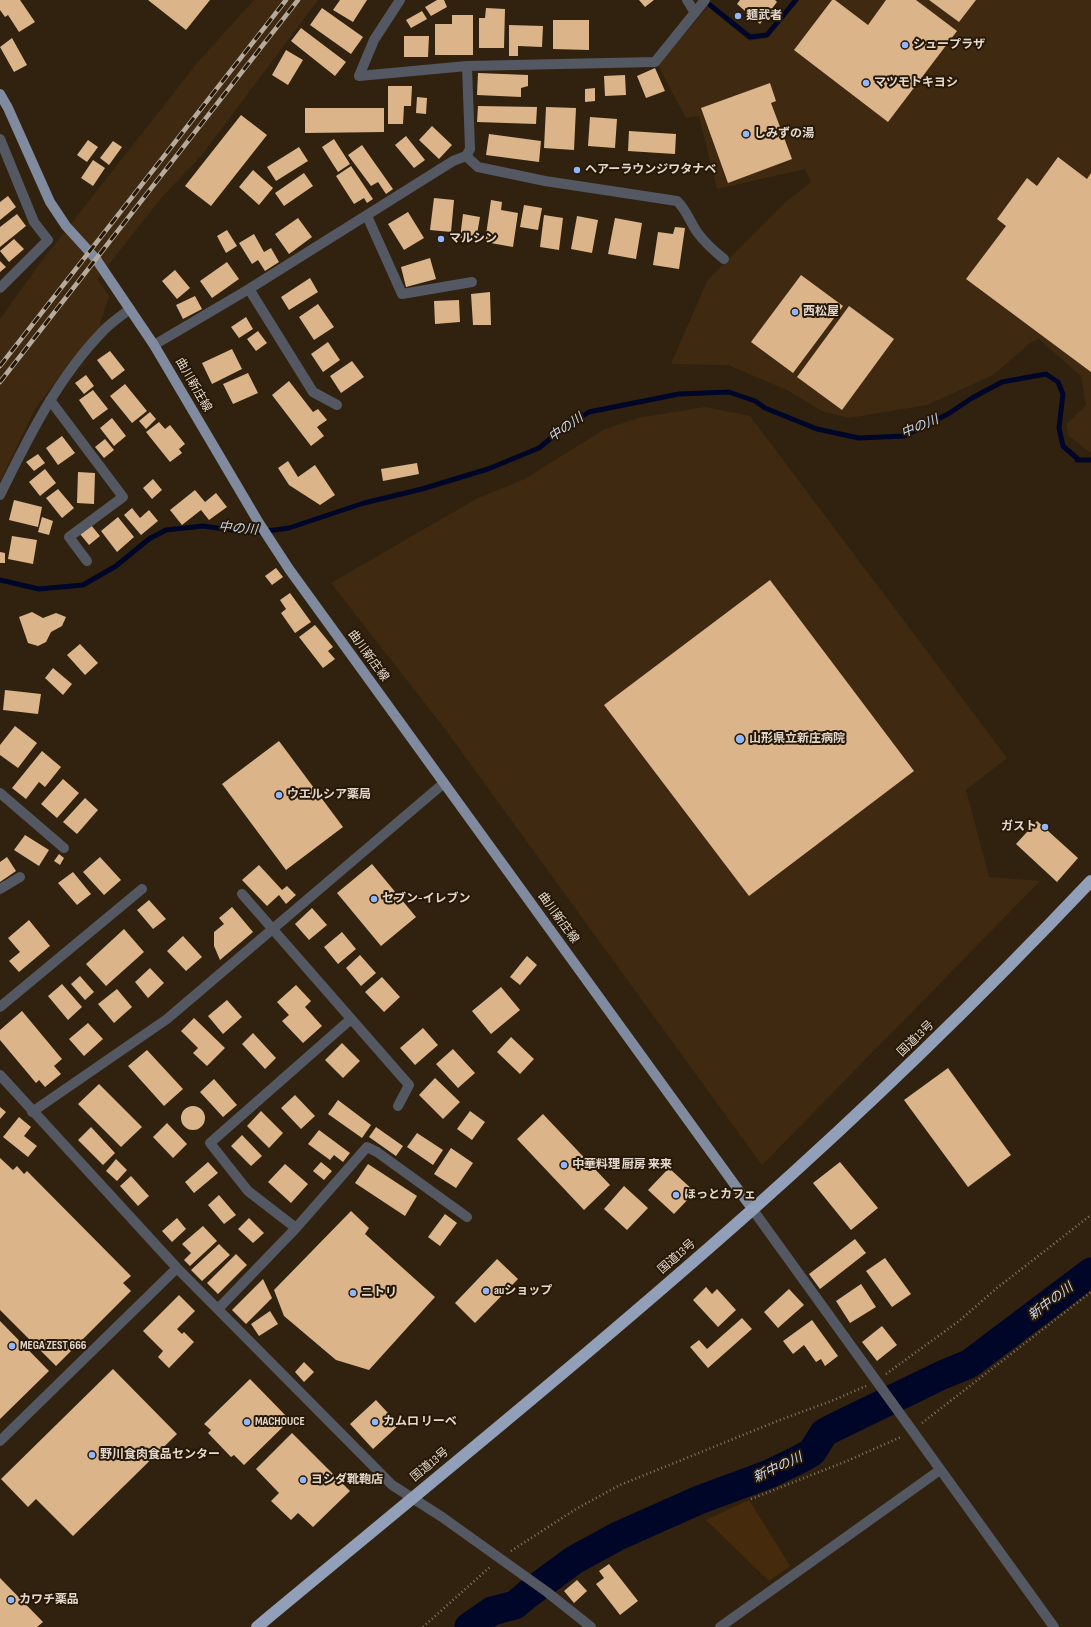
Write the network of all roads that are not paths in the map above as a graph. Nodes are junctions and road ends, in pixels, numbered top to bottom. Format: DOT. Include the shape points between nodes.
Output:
graph roads {
  1 [pos="400,0"];
  2 [pos="687,0"];
  3 [pos="705,0"];
  4 [pos="695,12"];
  5 [pos="467,66"];
  6 [pos="0,94"];
  7 [pos="0,139"];
  8 [pos="466,156"];
  9 [pos="367,216"];
  10 [pos="724,259"];
  11 [pos="472,282"];
  12 [pos="0,288"];
  13 [pos="249,289"];
  14 [pos="130,309"];
  15 [pos="154,345"];
  16 [pos="50,400"];
  17 [pos="336,405"];
  18 [pos="0,495"];
  19 [pos="87,561"];
  20 [pos="444,783"];
  21 [pos="0,793"];
  22 [pos="64,848"];
  23 [pos="20,877"];
  24 [pos="1091,881"];
  25 [pos="0,889"];
  26 [pos="142,889"];
  27 [pos="242,894"];
  28 [pos="272,929"];
  29 [pos="0,1007"];
  30 [pos="351,1019"];
  31 [pos="0,1075"];
  32 [pos="398,1106"];
  33 [pos="32,1112"];
  34 [pos="753,1210"];
  35 [pos="467,1217"];
  36 [pos="296,1228"];
  37 [pos="177,1268"];
  38 [pos="218,1309"];
  39 [pos="0,1442"];
  40 [pos="940,1470"];
  41 [pos="412,1498"];
  42 [pos="258,1627"];
  43 [pos="591,1627"];
  44 [pos="720,1627"];
  45 [pos="1054,1627"];
  1 -- 5 [label="street" via="374,40 359,76"];
  2 -- 4 [label="street"];
  3 -- 4 [label="street"];
  4 -- 5 [label="street" via="655,62"];
  5 -- 8 [label="street" via="470,149"];
  6 -- 14 [label="main road, 曲川新庄線" via="50,202 66,226 96,258"];
  7 -- 12 [label="street" via="34,222 48,240"];
  8 -- 9 [label="street" via="453,161"];
  8 -- 10 [label="street" via="478,167 545,181 677,201 710,248"];
  9 -- 11 [label="street" via="402,294"];
  9 -- 13 [label="street"];
  13 -- 15 [label="street"];
  13 -- 17 [label="street" via="313,392"];
  14 -- 15 [label="main road, 曲川新庄線"];
  14 -- 16 [label="street" via="105,329"];
  15 -- 20 [label="main road, 曲川新庄線" via="259,523"];
  16 -- 18 [label="street"];
  16 -- 19 [label="street" via="123,497 69,537"];
  20 -- 28 [label="street"];
  20 -- 34 [label="main road, 曲川新庄線"];
  21 -- 22 [label="street"];
  23 -- 25 [label="street"];
  24 -- 34 [label="highway, 国道13号" via="924,1051"];
  26 -- 29 [label="street"];
  27 -- 28 [label="street"];
  28 -- 30 [label="street"];
  28 -- 33 [label="street" via="167,1020"];
  30 -- 32 [label="street" via="409,1085"];
  30 -- 36 [label="street" via="210,1143 248,1191"];
  31 -- 33 [label="street"];
  33 -- 37 [label="street"];
  34 -- 40 [label="street"];
  34 -- 41 [label="highway, 国道13号" via="652,1298"];
  35 -- 36 [label="street" via="377,1152 366,1147"];
  36 -- 38 [label="street"];
  37 -- 38 [label="street"];
  37 -- 39 [label="street"];
  38 -- 41 [label="street" via="367,1462 392,1485"];
  40 -- 44 [label="street"];
  40 -- 45 [label="street"];
  41 -- 42 [label="highway, 国道13号"];
  41 -- 43 [label="street" via="547,1592"];
}
